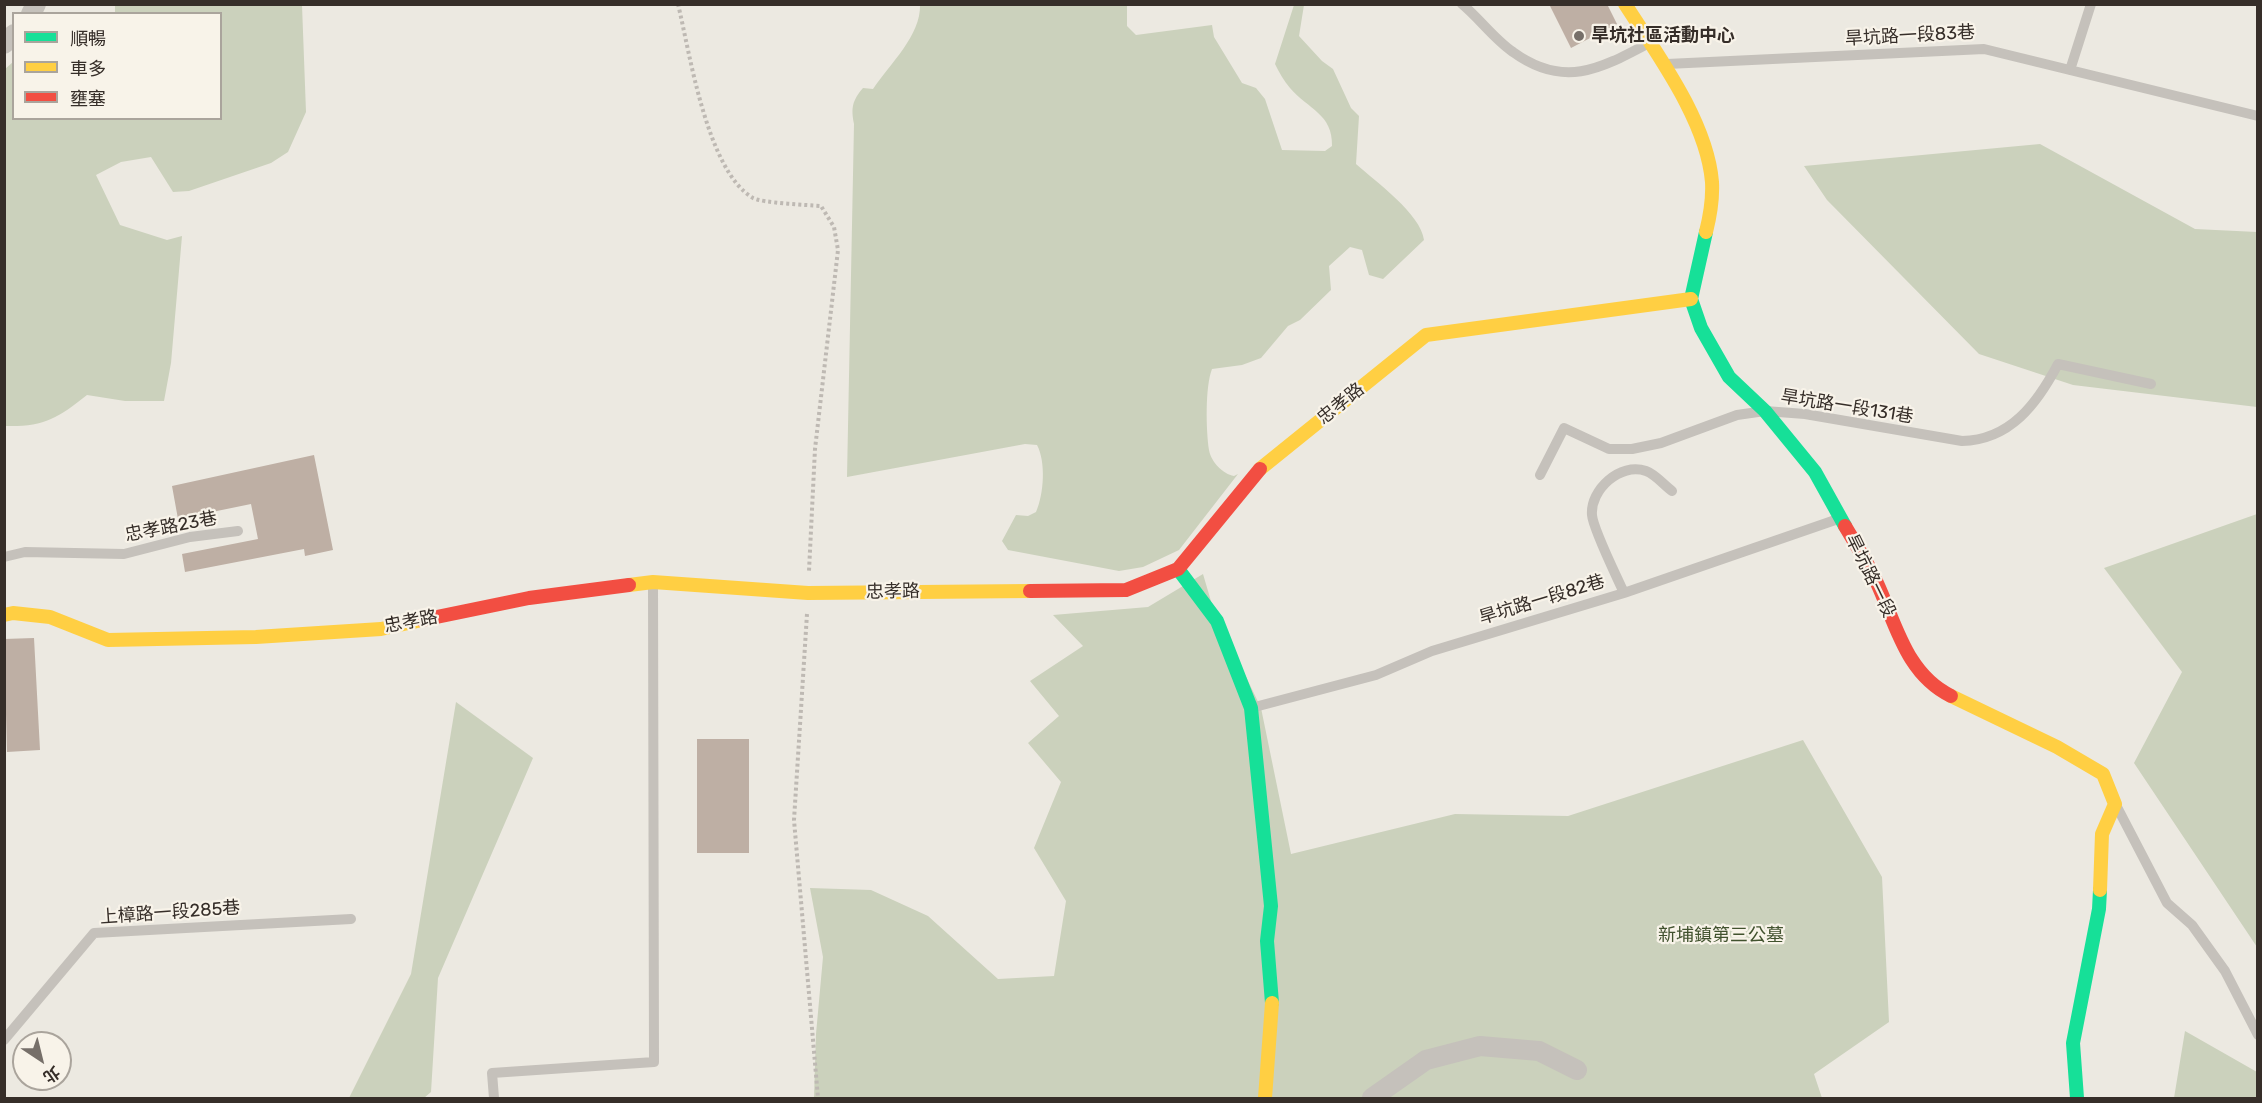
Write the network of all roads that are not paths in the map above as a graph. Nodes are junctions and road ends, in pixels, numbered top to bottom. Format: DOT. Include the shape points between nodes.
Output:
graph roads {
  1 [pos="1462,4"];
  2 [pos="1625,4"];
  3 [pos="2091,4"];
  4 [pos="1650,43"];
  5 [pos="1664,64"];
  6 [pos="2070,70"];
  7 [pos="2258,116"];
  8 [pos="1691,299"];
  9 [pos="2151,384"];
  10 [pos="1765,411"];
  11 [pos="1540,475"];
  12 [pos="1672,490"];
  13 [pos="1841,518"];
  14 [pos="238,531"];
  15 [pos="4,557"];
  16 [pos="1178,569"];
  17 [pos="653,582"];
  18 [pos="1624,593"];
  19 [pos="4,615"];
  20 [pos="1251,708"];
  21 [pos="2115,804"];
  22 [pos="351,919"];
  23 [pos="2258,1035"];
  24 [pos="4,1040"];
  25 [pos="1577,1070"];
  26 [pos="494,1098"];
  27 [pos="1265,1098"];
  28 [pos="1372,1098"];
  29 [pos="2077,1098"];
  1 -- 4 [label="lane" via="1512,52 1536,66 1570,74 1605,67"];
  2 -- 4 [label="street"];
  3 -- 6 [label="lane"];
  4 -- 5 [label="street"];
  5 -- 6 [label="lane, 旱坑路一段83巷" via="1984,49"];
  5 -- 8 [label="street" via="1698,128 1712,180 1712,207"];
  6 -- 7 [label="lane, 旱坑路一段83巷"];
  8 -- 10 [label="street, 旱坑路一段" via="1701,327 1729,377"];
  8 -- 16 [label="street, 忠孝路" via="1426,335 1260,469"];
  9 -- 10 [label="lane, 旱坑路一段131巷" via="2058,364 2021,417 1998,435 1977,441"];
  10 -- 11 [label="lane, 旱坑路一段131巷" via="1737,415 1661,443 1632,449 1609,449 1564,428"];
  10 -- 13 [label="street, 旱坑路一段" via="1815,472"];
  12 -- 18 [label="lane" via="1646,471 1627,470 1604,483 1594,497 1592,516"];
  13 -- 18 [label="lane, 旱坑路一段82巷"];
  13 -- 21 [label="street, 旱坑路一段" via="1876,581 1905,652 1935,688 2057,747 2103,774"];
  14 -- 15 [label="lane, 忠孝路23巷" via="190,537 124,554 25,552"];
  16 -- 17 [label="street, 忠孝路" via="1126,590 808,593"];
  16 -- 20 [label="street" via="1217,621"];
  17 -- 19 [label="street, 忠孝路" via="529,598 381,629 255,637 108,640 50,617"];
  17 -- 26 [label="lane" via="654,1062 492,1073"];
  18 -- 20 [label="lane, 旱坑路一段82巷" via="1432,651 1376,675"];
  20 -- 27 [label="street" via="1271,906 1267,941 1272,999"];
  21 -- 23 [label="lane" via="2167,903 2192,925 2225,971"];
  21 -- 29 [label="street" via="2102,834 2099,909 2073,1043"];
  22 -- 24 [label="lane, 上樟路一段285巷" via="94,933"];
  25 -- 28 [label="street" via="1539,1051 1480,1046 1426,1060"];
}
